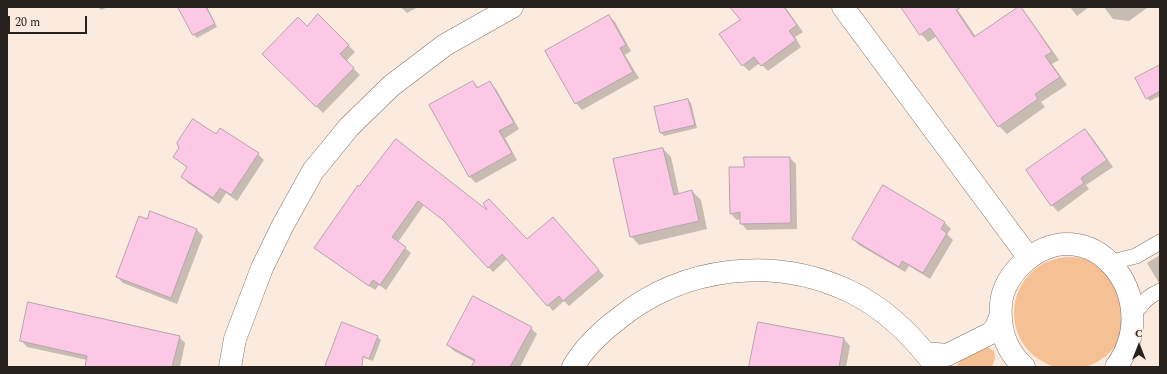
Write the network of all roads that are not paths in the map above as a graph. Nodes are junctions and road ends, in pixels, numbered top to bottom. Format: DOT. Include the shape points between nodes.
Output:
graph roads {
  1 [pos="512,7"];
  2 [pos="843,7"];
  3 [pos="1160,242"];
  4 [pos="1029,258"];
  5 [pos="1116,262"];
  6 [pos="1160,291"];
  7 [pos="1140,307"];
  8 [pos="1000,317"];
  9 [pos="931,360"];
  10 [pos="230,367"];
  11 [pos="573,367"];
  12 [pos="1024,367"];
  13 [pos="1116,367"];
  1 -- 10 [label="street" via="445,45 391,86 349,127 313,171 262,268 235,339"];
  2 -- 4 [label="street"];
  3 -- 5 [label="lane" via="1136,256"];
  4 -- 5 [label="street" via="1046,249 1064,245 1083,246 1100,251"];
  4 -- 8 [label="street" via="1016,269 1007,284 1001,300"];
  5 -- 7 [label="street" via="1128,275 1136,290"];
  6 -- 7 [label="lane" via="1151,295"];
  7 -- 13 [label="street" via="1135,342"];
  8 -- 9 [label="street" via="996,328 990,333 947,355"];
  8 -- 12 [label="street" via="1002,333 1008,348"];
  9 -- 11 [label="street" via="912,337 884,312 851,292 815,278 778,271 740,270 695,278 666,288 633,306 603,330"];
}
